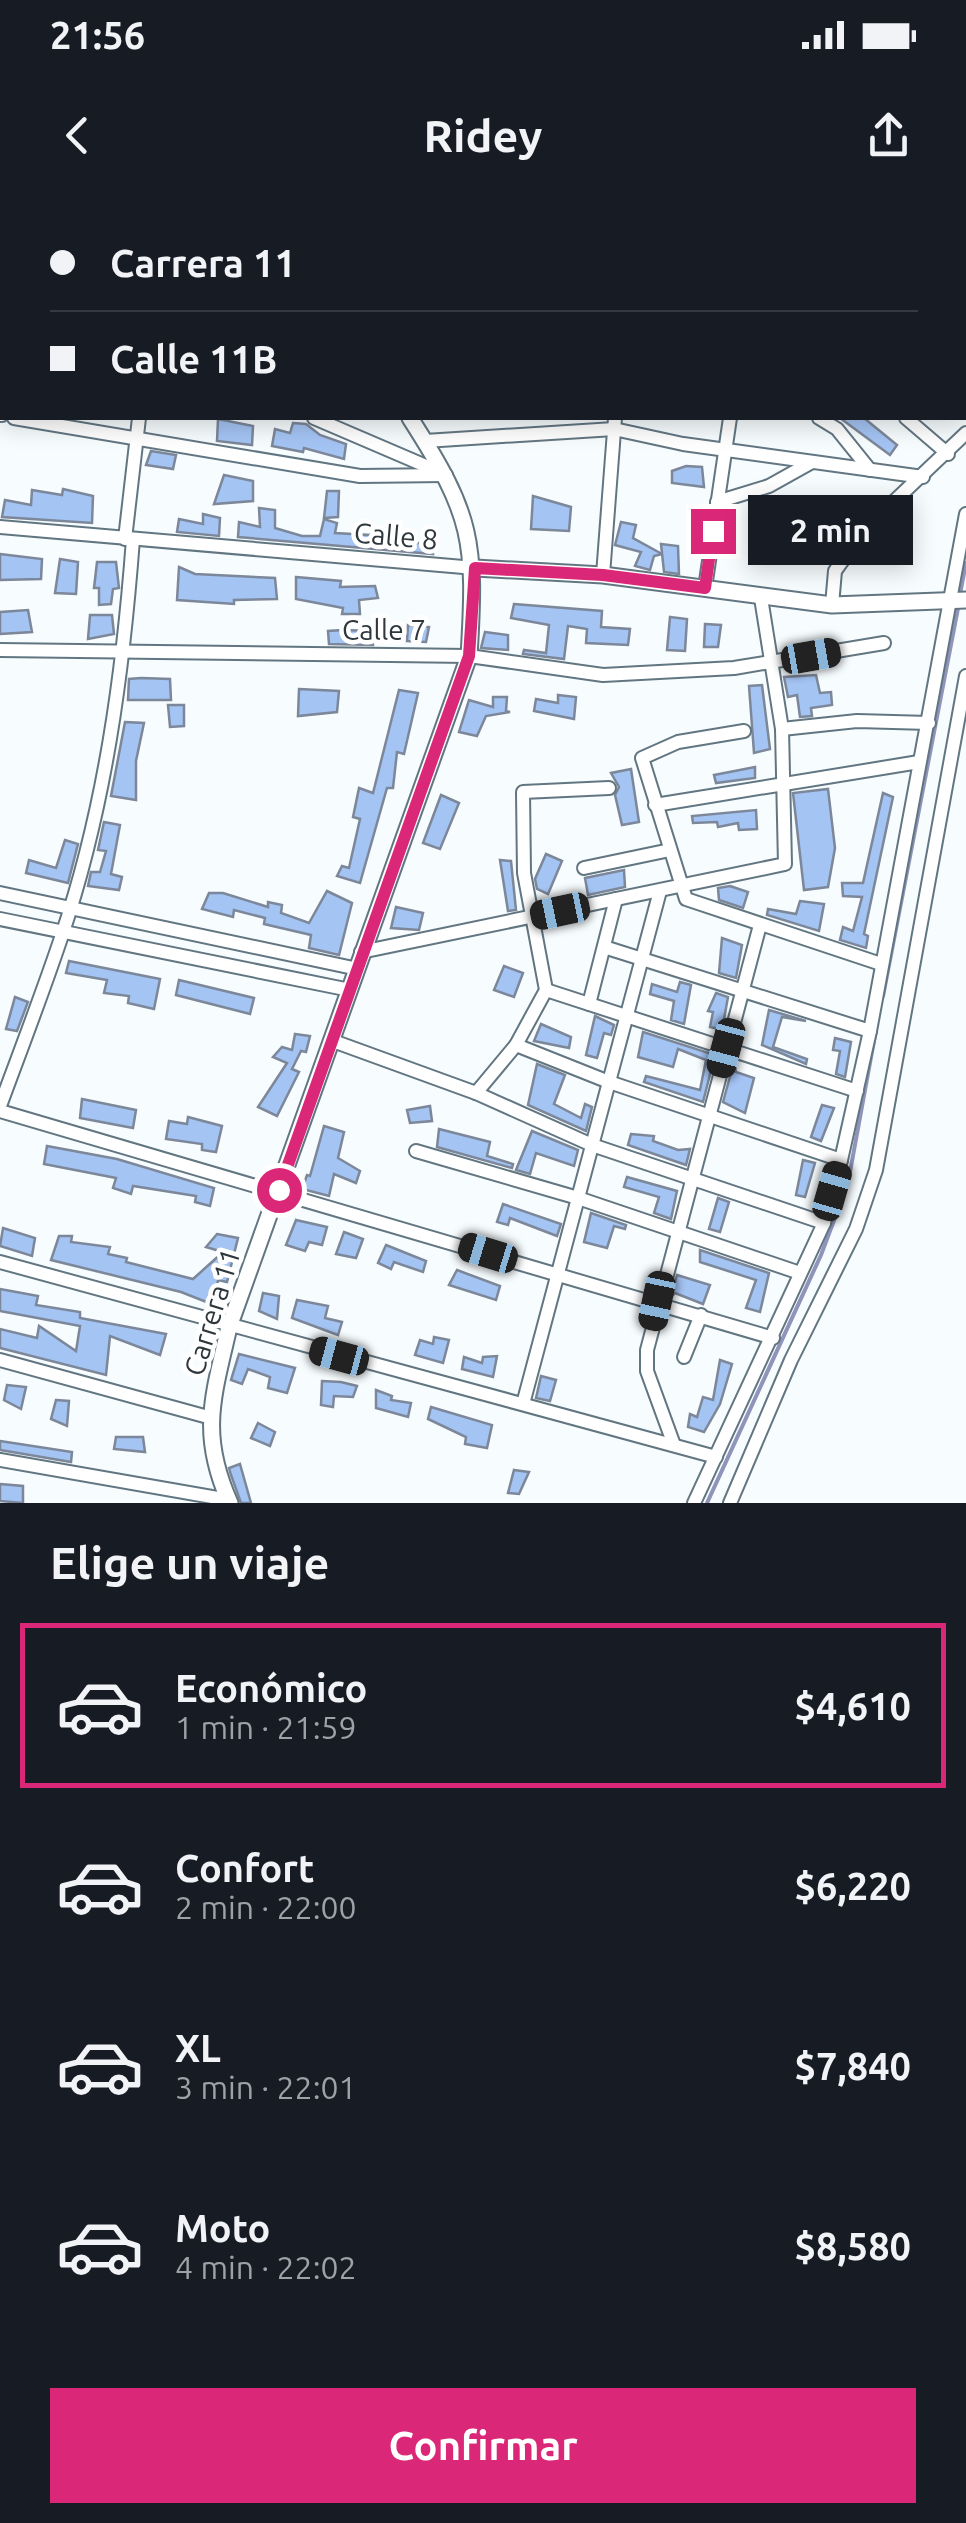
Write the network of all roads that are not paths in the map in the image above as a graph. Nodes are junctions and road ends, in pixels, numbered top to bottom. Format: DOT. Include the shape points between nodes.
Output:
graph roads {
  1 [pos="25,420"];
  2 [pos="139,420"];
  3 [pos="319,420"];
  4 [pos="411,420"];
  5 [pos="730,420"];
  6 [pos="823,420"];
  7 [pos="908,420"];
  8 [pos="615,423"];
  9 [pos="966,434"];
  10 [pos="425,440"];
  11 [pos="135,441"];
  12 [pos="724,450"];
  13 [pos="948,454"];
  14 [pos="812,462"];
  15 [pos="870,470"];
  16 [pos="446,475"];
  17 [pos="923,477"];
  18 [pos="716,502"];
  19 [pos="966,514"];
  20 [pos="0,527"];
  21 [pos="129,539"];
  22 [pos="475,568"];
  23 [pos="603,575"];
  24 [pos="705,588"];
  25 [pos="761,598"];
  26 [pos="959,601"];
  27 [pos="832,605"];
  28 [pos="884,643"];
  29 [pos="0,650"];
  30 [pos="124,654"];
  31 [pos="469,656"];
  32 [pos="775,662"];
  33 [pos="966,676"];
  34 [pos="928,723"];
  35 [pos="782,729"];
  36 [pos="744,731"];
  37 [pos="919,762"];
  38 [pos="784,784"];
  39 [pos="609,788"];
  40 [pos="655,805"];
  41 [pos="670,850"];
  42 [pos="584,868"];
  43 [pos="680,886"];
  44 [pos="660,891"];
  45 [pos="0,893"];
  46 [pos="616,899"];
  47 [pos="70,906"];
  48 [pos="532,916"];
  49 [pos="0,919"];
  50 [pos="760,926"];
  51 [pos="64,932"];
  52 [pos="604,948"];
  53 [pos="361,952"];
  54 [pos="642,958"];
  55 [pos="881,964"];
  56 [pos="358,969"];
  57 [pos="743,988"];
  58 [pos="350,990"];
  59 [pos="546,990"];
  60 [pos="589,1004"];
  61 [pos="627,1016"];
  62 [pos="870,1032"];
  63 [pos="333,1041"];
  64 [pos="516,1045"];
  65 [pos="726,1048"];
  66 [pos="609,1082"];
  67 [pos="857,1091"];
  68 [pos="476,1094"];
  69 [pos="0,1108"];
  70 [pos="708,1114"];
  71 [pos="592,1145"];
  72 [pos="416,1151"];
  73 [pos="841,1160"];
  74 [pos="691,1178"];
  75 [pos="279,1190"];
  76 [pos="578,1198"];
  77 [pos="824,1222"];
  78 [pos="677,1230"];
  79 [pos="0,1262"];
  80 [pos="558,1274"];
  81 [pos="800,1274"];
  82 [pos="657,1301"];
  83 [pos="701,1315"];
  84 [pos="229,1327"];
  85 [pos="772,1338"];
  86 [pos="684,1357"];
  87 [pos="0,1360"];
  88 [pos="523,1404"];
  89 [pos="208,1417"];
  90 [pos="674,1445"];
  91 [pos="716,1457"];
  92 [pos="0,1460"];
  93 [pos="229,1502"];
  94 [pos="694,1503"];
  95 [pos="730,1503"];
  1 -- 11 [label="street"];
  2 -- 11 [label="street"];
  3 -- 16 [label="street"];
  4 -- 10 [label="street, Carrera 11"];
  5 -- 12 [label="street"];
  6 -- 15 [label="street"];
  7 -- 13 [label="street"];
  8 -- 10 [label="street"];
  8 -- 12 [label="street"];
  8 -- 23 [label="street"];
  9 -- 13 [label="street"];
  10 -- 16 [label="street, Carrera 11"];
  11 -- 16 [label="street" via="360,476"];
  11 -- 21 [label="street"];
  12 -- 14 [label="street"];
  12 -- 18 [label="street"];
  13 -- 17 [label="street"];
  14 -- 15 [label="street"];
  14 -- 18 [label="street" via="769,486"];
  15 -- 17 [label="street"];
  16 -- 22 [label="street, Carrera 11" via="469,530"];
  17 -- 27 [label="street" via="866,529 835,571"];
  18 -- 24 [label="street"];
  19 -- 26 [label="street"];
  20 -- 21 [label="street, Calle 8"];
  21 -- 22 [label="street, Calle 8"];
  21 -- 30 [label="street"];
  22 -- 23 [label="street, Calle 8"];
  22 -- 31 [label="street, Carrera 11"];
  23 -- 24 [label="street, Calle 8"];
  24 -- 25 [label="street, Calle 8"];
  25 -- 27 [label="street, Calle 8"];
  25 -- 32 [label="street"];
  26 -- 27 [label="street, Calle 8"];
  26 -- 34 [label="street"];
  28 -- 32 [label="street, Calle 7"];
  29 -- 30 [label="street, Calle 7"];
  30 -- 31 [label="street, Calle 7"];
  30 -- 47 [label="street" via="110,747"];
  31 -- 32 [label="street, Calle 7" via="603,675"];
  31 -- 53 [label="street, Carrera 11"];
  32 -- 35 [label="street"];
  33 -- 95 [label="street" via="876,1170 856,1230"];
  34 -- 35 [label="street"];
  34 -- 37 [label="street"];
  35 -- 38 [label="street"];
  36 -- 40 [label="street" via="678,742 642,758"];
  37 -- 38 [label="street"];
  37 -- 55 [label="street"];
  38 -- 40 [label="street"];
  38 -- 43 [label="street" via="785,864"];
  39 -- 48 [label="street" via="523,792"];
  40 -- 41 [label="street"];
  41 -- 42 [label="street"];
  41 -- 43 [label="street"];
  43 -- 44 [label="street"];
  43 -- 50 [label="street" via="686,899"];
  44 -- 46 [label="street"];
  44 -- 54 [label="street"];
  45 -- 47 [label="street"];
  46 -- 48 [label="street"];
  46 -- 52 [label="street"];
  47 -- 51 [label="street"];
  47 -- 56 [label="street"];
  48 -- 53 [label="street"];
  48 -- 59 [label="street"];
  49 -- 51 [label="street"];
  50 -- 55 [label="street"];
  50 -- 57 [label="street"];
  51 -- 58 [label="street"];
  51 -- 69 [label="street"];
  52 -- 54 [label="street"];
  52 -- 60 [label="street"];
  53 -- 56 [label="street, Carrera 11"];
  54 -- 57 [label="street"];
  54 -- 61 [label="street"];
  55 -- 62 [label="street"];
  56 -- 58 [label="street, Carrera 11"];
  57 -- 62 [label="street"];
  57 -- 65 [label="street"];
  58 -- 63 [label="street, Carrera 11"];
  59 -- 60 [label="street"];
  59 -- 64 [label="street"];
  60 -- 61 [label="street"];
  61 -- 65 [label="street"];
  61 -- 66 [label="street"];
  62 -- 67 [label="street"];
  63 -- 68 [label="street"];
  63 -- 75 [label="street, Carrera 11"];
  64 -- 66 [label="street"];
  64 -- 68 [label="street"];
  65 -- 67 [label="street"];
  65 -- 70 [label="street"];
  66 -- 70 [label="street"];
  66 -- 71 [label="street"];
  67 -- 73 [label="street"];
  68 -- 71 [label="street"];
  69 -- 75 [label="street"];
  70 -- 73 [label="street"];
  70 -- 74 [label="street"];
  71 -- 74 [label="street"];
  71 -- 76 [label="street"];
  72 -- 76 [label="street"];
  73 -- 77 [label="street"];
  74 -- 77 [label="street"];
  74 -- 78 [label="street"];
  75 -- 80 [label="street"];
  75 -- 84 [label="street, Carrera 11"];
  76 -- 78 [label="street"];
  76 -- 80 [label="street"];
  77 -- 81 [label="street"];
  78 -- 81 [label="street"];
  78 -- 82 [label="street"];
  79 -- 84 [label="street"];
  80 -- 82 [label="street"];
  80 -- 88 [label="street"];
  81 -- 85 [label="street"];
  82 -- 83 [label="street"];
  82 -- 90 [label="street" via="647,1371"];
  83 -- 85 [label="street"];
  83 -- 86 [label="street"];
  84 -- 88 [label="street"];
  84 -- 89 [label="street, Carrera 11"];
  85 -- 91 [label="street"];
  87 -- 89 [label="street"];
  88 -- 90 [label="street"];
  89 -- 93 [label="street, Carrera 11" via="212,1460"];
  90 -- 91 [label="street"];
  91 -- 94 [label="street"];
  92 -- 93 [label="street"];
}
